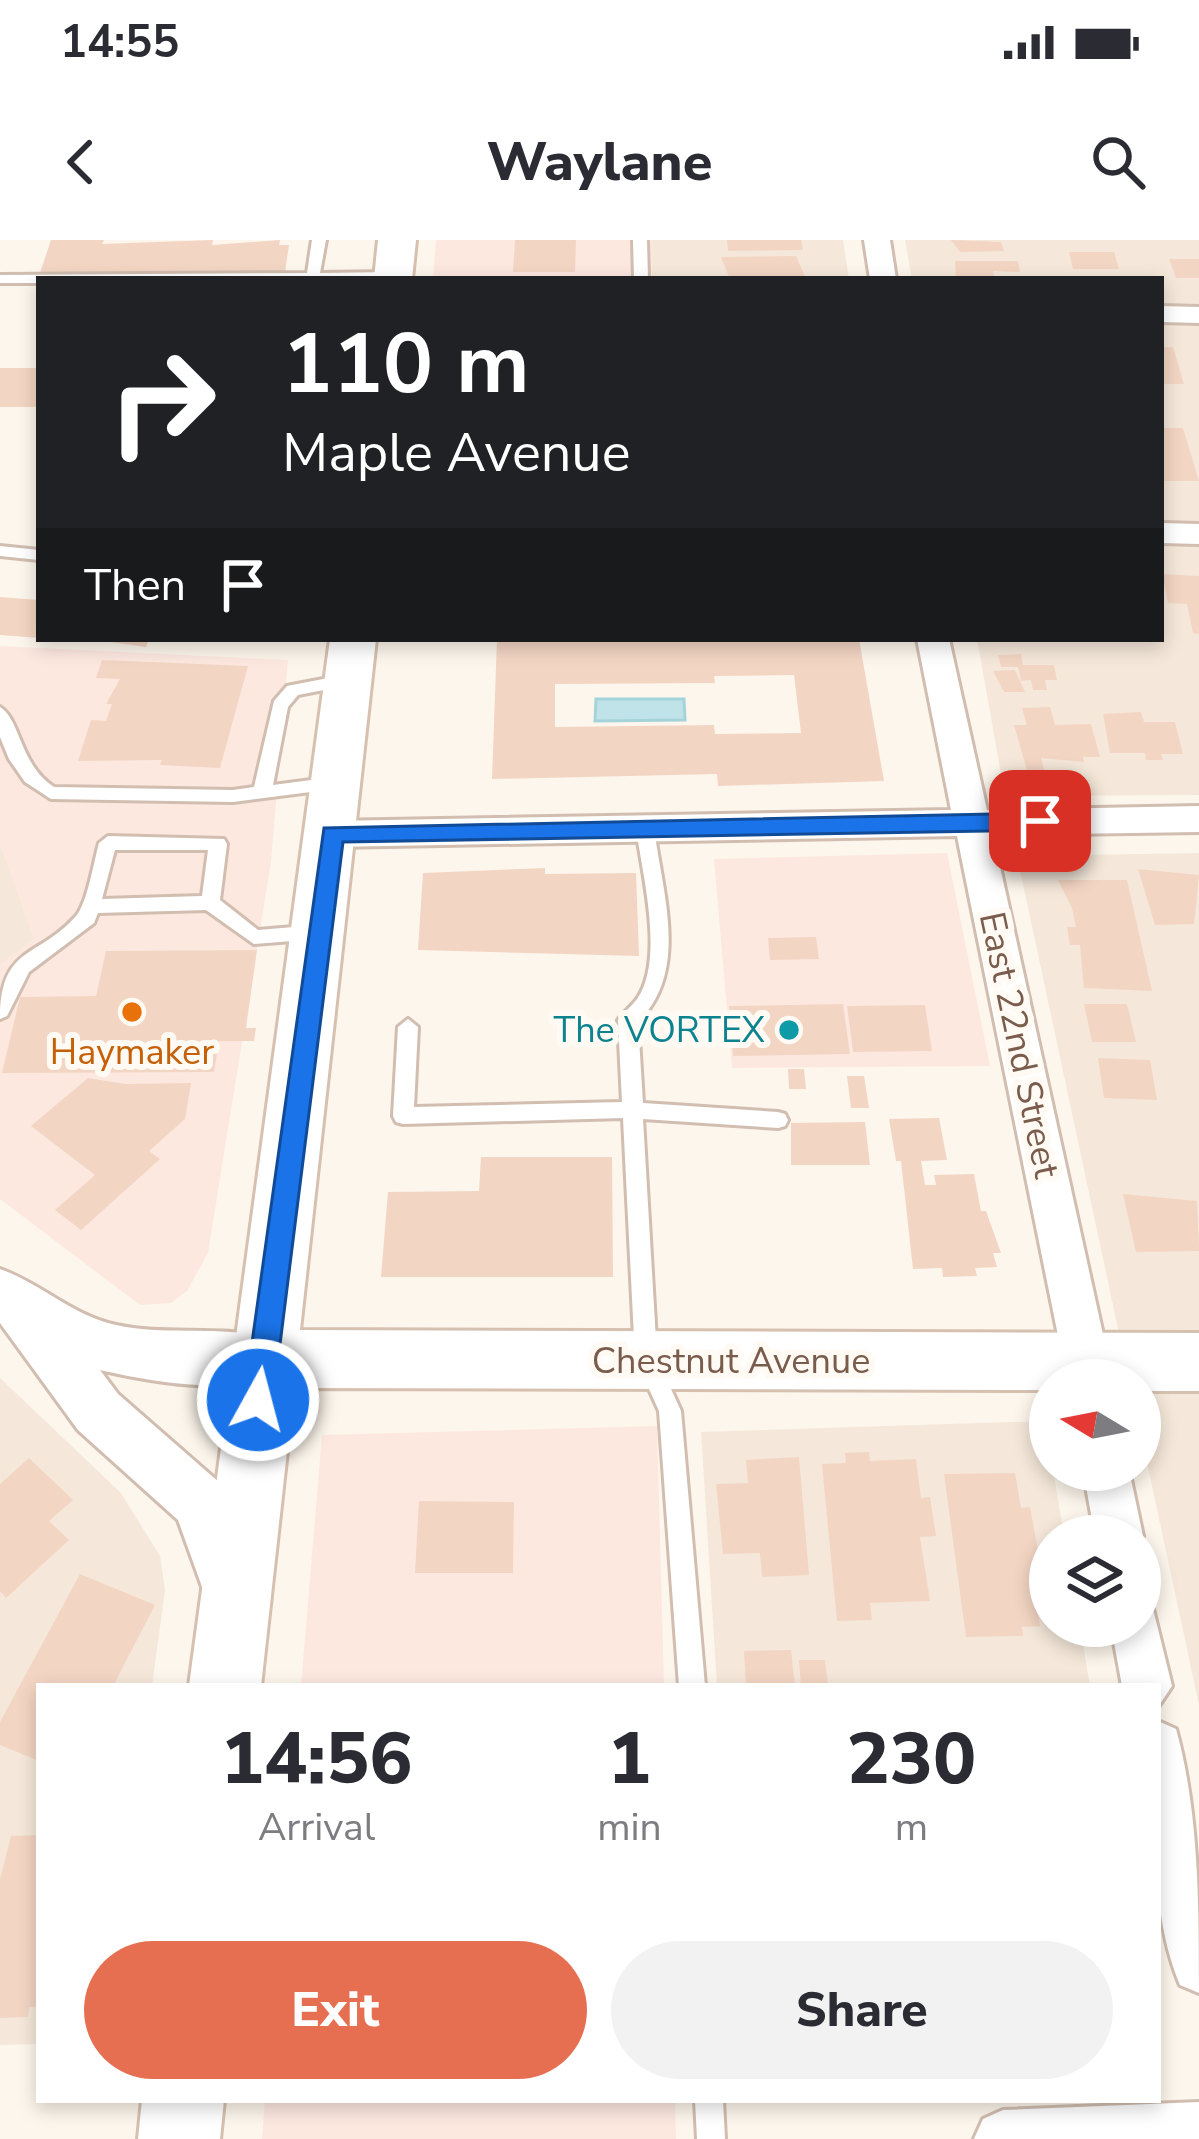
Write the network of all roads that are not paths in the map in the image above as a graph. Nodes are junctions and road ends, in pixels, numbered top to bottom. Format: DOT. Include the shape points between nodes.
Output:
graph roads {
  1 [pos="319,240"];
  2 [pos="640,240"];
  3 [pos="877,240"];
  4 [pos="394,265"];
  5 [pos="313,275"];
  6 [pos="235,276"];
  7 [pos="641,276"];
  8 [pos="883,276"];
  9 [pos="0,279"];
  10 [pos="36,279"];
  11 [pos="1164,314"];
  12 [pos="1199,314"];
  13 [pos="1164,533"];
  14 [pos="1199,534"];
  15 [pos="0,550"];
  16 [pos="36,555"];
  17 [pos="934,642"];
  18 [pos="351,660"];
  19 [pos="0,713"];
  20 [pos="337,783"];
  21 [pos="262,793"];
  22 [pos="1199,819"];
  23 [pos="971,822"];
  24 [pos="645,828"];
  25 [pos="332,834"];
  26 [pos="211,903"];
  27 [pos="90,906"];
  28 [pos="319,932"];
  29 [pos="0,1011"];
  30 [pos="408,1027"];
  31 [pos="629,1111"];
  32 [pos="778,1120"];
  33 [pos="14,1304"];
  34 [pos="646,1358"];
  35 [pos="263,1359"];
  36 [pos="1085,1359"];
  37 [pos="1199,1362"];
  38 [pos="1161,1365"];
  39 [pos="1029,1370"];
  40 [pos="234,1599"];
  41 [pos="1140,1647"];
  42 [pos="225,1683"];
  43 [pos="692,1683"];
  44 [pos="1146,1683"];
  45 [pos="1161,1763"];
  46 [pos="1199,1966"];
  47 [pos="183,2103"];
  48 [pos="709,2103"];
  49 [pos="1199,2131"];
  50 [pos="179,2139"];
  51 [pos="711,2139"];
  52 [pos="1003,2139"];
  1 -- 5 [label="lane"];
  2 -- 7 [label="lane"];
  3 -- 8 [label="street"];
  4 -- 5 [label="lane"];
  5 -- 6 [label="lane"];
  9 -- 10 [label="lane"];
  11 -- 12 [label="street"];
  13 -- 14 [label="street"];
  15 -- 16 [label="lane"];
  17 -- 23 [label="street, East 22nd Street"];
  18 -- 20 [label="main road"];
  18 -- 21 [label="lane" via="280,705"];
  19 -- 21 [label="lane" via="19,763 50,794"];
  20 -- 21 [label="lane"];
  20 -- 25 [label="main road"];
  22 -- 23 [label="street"];
  23 -- 24 [label="street"];
  23 -- 36 [label="street, East 22nd Street"];
  24 -- 25 [label="street"];
  24 -- 31 [label="lane" via="661,979 628,1020"];
  25 -- 28 [label="main road"];
  26 -- 27 [label="lane"];
  26 -- 27 [label="lane" via="218,844 108,843"];
  26 -- 28 [label="lane" via="254,937"];
  27 -- 29 [label="lane" via="87,918 22,968"];
  28 -- 35 [label="main road"];
  30 -- 31 [label="lane" via="403,1116"];
  31 -- 32 [label="lane"];
  31 -- 34 [label="lane"];
  33 -- 35 [label="street" via="81,1344 134,1355"];
  33 -- 40 [label="street" via="98,1412 201,1503"];
  34 -- 35 [label="main road, Chestnut Avenue"];
  34 -- 39 [label="main road, Chestnut Avenue"];
  34 -- 43 [label="lane" via="670,1411"];
  35 -- 40 [label="main road"];
  37 -- 38 [label="main road, Chestnut Avenue"];
  40 -- 42 [label="main road"];
  41 -- 44 [label="street"];
  45 -- 46 [label="street"];
  47 -- 50 [label="main road"];
  48 -- 51 [label="lane"];
  49 -- 52 [label="street"];
}
